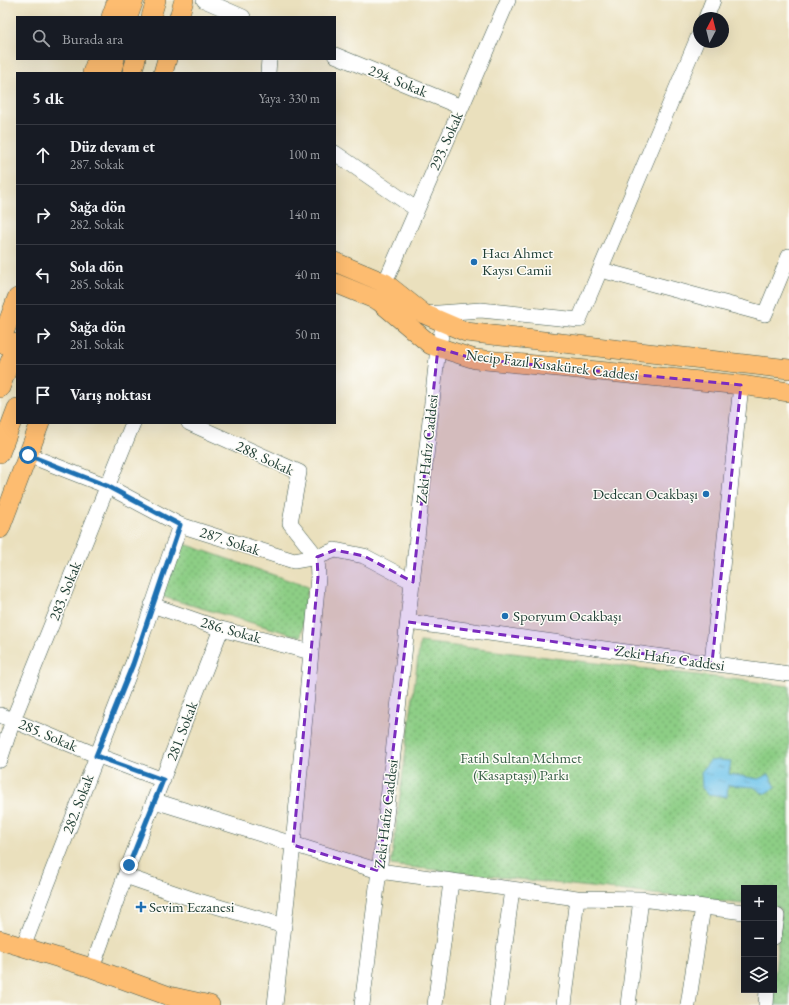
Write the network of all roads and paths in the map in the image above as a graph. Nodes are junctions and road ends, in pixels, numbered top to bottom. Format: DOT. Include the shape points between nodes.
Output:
graph roads {
  1 [pos="117,0"];
  2 [pos="134,0"];
  3 [pos="156,0"];
  4 [pos="184,0"];
  5 [pos="204,0"];
  6 [pos="713,0"];
  7 [pos="505,1"];
  8 [pos="708,12"];
  9 [pos="111,16"];
  10 [pos="128,16"];
  11 [pos="151,16"];
  12 [pos="179,16"];
  13 [pos="241,16"];
  14 [pos="694,48"];
  15 [pos="336,55"];
  16 [pos="97,60"];
  17 [pos="115,60"];
  18 [pos="136,60"];
  19 [pos="167,60"];
  20 [pos="269,60"];
  21 [pos="92,72"];
  22 [pos="111,72"];
  23 [pos="132,72"];
  24 [pos="163,72"];
  25 [pos="268,72"];
  26 [pos="461,107"];
  27 [pos="336,154"];
  28 [pos="416,209"];
  29 [pos="789,256"];
  30 [pos="336,262"];
  31 [pos="601,270"];
  32 [pos="336,283"];
  33 [pos="385,283"];
  34 [pos="16,301"];
  35 [pos="424,314"];
  36 [pos="444,323"];
  37 [pos="0,344"];
  38 [pos="16,346"];
  39 [pos="438,348"];
  40 [pos="789,369"];
  41 [pos="741,385"];
  42 [pos="0,388"];
  43 [pos="789,392"];
  44 [pos="16,411"];
  45 [pos="40,424"];
  46 [pos="133,424"];
  47 [pos="191,424"];
  48 [pos="0,453"];
  49 [pos="28,455"];
  50 [pos="107,486"];
  51 [pos="180,525"];
  52 [pos="0,529"];
  53 [pos="317,557"];
  54 [pos="413,582"];
  55 [pos="152,605"];
  56 [pos="408,622"];
  57 [pos="221,629"];
  58 [pos="311,652"];
  59 [pos="712,663"];
  60 [pos="789,674"];
  61 [pos="7,718"];
  62 [pos="96,756"];
  63 [pos="0,760"];
  64 [pos="163,780"];
  65 [pos="155,801"];
  66 [pos="293,845"];
  67 [pos="379,871"];
  68 [pos="125,876"];
  69 [pos="451,882"];
  70 [pos="512,889"];
  71 [pos="577,898"];
  72 [pos="640,899"];
  73 [pos="703,907"];
  74 [pos="741,912"];
  75 [pos="284,926"];
  76 [pos="0,940"];
  77 [pos="23,947"];
  78 [pos="92,968"];
  79 [pos="767,993"];
  80 [pos="210,1005"];
  81 [pos="275,1005"];
  82 [pos="362,1005"];
  83 [pos="435,1005"];
  84 [pos="497,1005"];
  85 [pos="564,1005"];
  86 [pos="628,1005"];
  87 [pos="688,1005"];
  88 [pos="766,1005"];
  1 -- 9 [label="main road"];
  2 -- 10 [label="main road"];
  3 -- 11 [label="main road"];
  4 -- 12 [label="main road"];
  5 -- 13 [label="street"];
  6 -- 8 [label="street"];
  7 -- 26 [label="street, 293. Sokak"];
  14 -- 31 [label="street"];
  15 -- 26 [label="street, 294. Sokak"];
  16 -- 21 [label="main road"];
  17 -- 22 [label="main road"];
  18 -- 23 [label="main road"];
  19 -- 24 [label="main road"];
  20 -- 25 [label="street"];
  26 -- 28 [label="street, 293. Sokak"];
  27 -- 28 [label="street"];
  28 -- 33 [label="street, 293. Sokak"];
  29 -- 31 [label="street" via="765,314"];
  30 -- 33 [label="main road, Necip Fazıl Kısakürek Caddesi"];
  31 -- 35 [label="street" via="579,320 481,310"];
  32 -- 39 [label="main road, Necip Fazıl Kısakürek Caddesi" via="379,301 431,345"];
  33 -- 35 [label="main road, Necip Fazıl Kısakürek Caddesi"];
  34 -- 37 [label="main road"];
  35 -- 36 [label="main road, Necip Fazıl Kısakürek Caddesi"];
  36 -- 39 [label="street, Zeki Hafız Caddesi"];
  36 -- 40 [label="main road, Necip Fazıl Kısakürek Caddesi" via="466,332"];
  38 -- 42 [label="main road"];
  39 -- 41 [label="main road, Necip Fazıl Kısakürek Caddesi" via="475,359"];
  39 -- 54 [label="street, Zeki Hafız Caddesi"];
  41 -- 43 [label="main road, Necip Fazıl Kısakürek Caddesi"];
  41 -- 59 [label="street"];
  44 -- 48 [label="main road"];
  45 -- 49 [label="main road"];
  46 -- 50 [label="street, 283. Sokak"];
  47 -- 53 [label="street, 288. Sokak" via="299,472 290,523"];
  49 -- 50 [label="street, 287. Sokak"];
  49 -- 52 [label="main road"];
  50 -- 51 [label="street, 287. Sokak"];
  50 -- 61 [label="street, 283. Sokak"];
  51 -- 53 [label="street, 287. Sokak" via="294,561"];
  51 -- 55 [label="street, 282. Sokak"];
  53 -- 54 [label="street, 287. Sokak" via="334,550 364,556"];
  53 -- 58 [label="street" via="318,577"];
  54 -- 56 [label="street, Zeki Hafız Caddesi"];
  55 -- 57 [label="street, 286. Sokak"];
  55 -- 62 [label="street, 282. Sokak" via="133,664"];
  56 -- 59 [label="street, Zeki Hafız Caddesi"];
  56 -- 67 [label="street, Zeki Hafız Caddesi"];
  57 -- 58 [label="street, 286. Sokak"];
  57 -- 64 [label="street, 281. Sokak"];
  58 -- 66 [label="street"];
  59 -- 60 [label="street, Zeki Hafız Caddesi"];
  61 -- 62 [label="street, 285. Sokak"];
  61 -- 63 [label="street, 283. Sokak"];
  62 -- 64 [label="street, 285. Sokak"];
  62 -- 77 [label="street, 282. Sokak"];
  64 -- 65 [label="street, 281. Sokak"];
  65 -- 66 [label="street"];
  65 -- 68 [label="street, 281. Sokak"];
  66 -- 67 [label="street"];
  66 -- 75 [label="street"];
  67 -- 69 [label="street"];
  67 -- 82 [label="street, Zeki Hafız Caddesi"];
  68 -- 75 [label="street" via="194,900"];
  68 -- 78 [label="street, 281. Sokak"];
  69 -- 70 [label="street"];
  69 -- 83 [label="street"];
  70 -- 71 [label="street"];
  70 -- 84 [label="street"];
  71 -- 72 [label="street"];
  71 -- 85 [label="street"];
  72 -- 73 [label="street"];
  72 -- 86 [label="street"];
  73 -- 74 [label="street"];
  73 -- 87 [label="street"];
  75 -- 81 [label="street"];
  76 -- 77 [label="main road"];
  77 -- 78 [label="main road"];
  78 -- 80 [label="main road" via="169,996"];
  79 -- 88 [label="street"];
}
